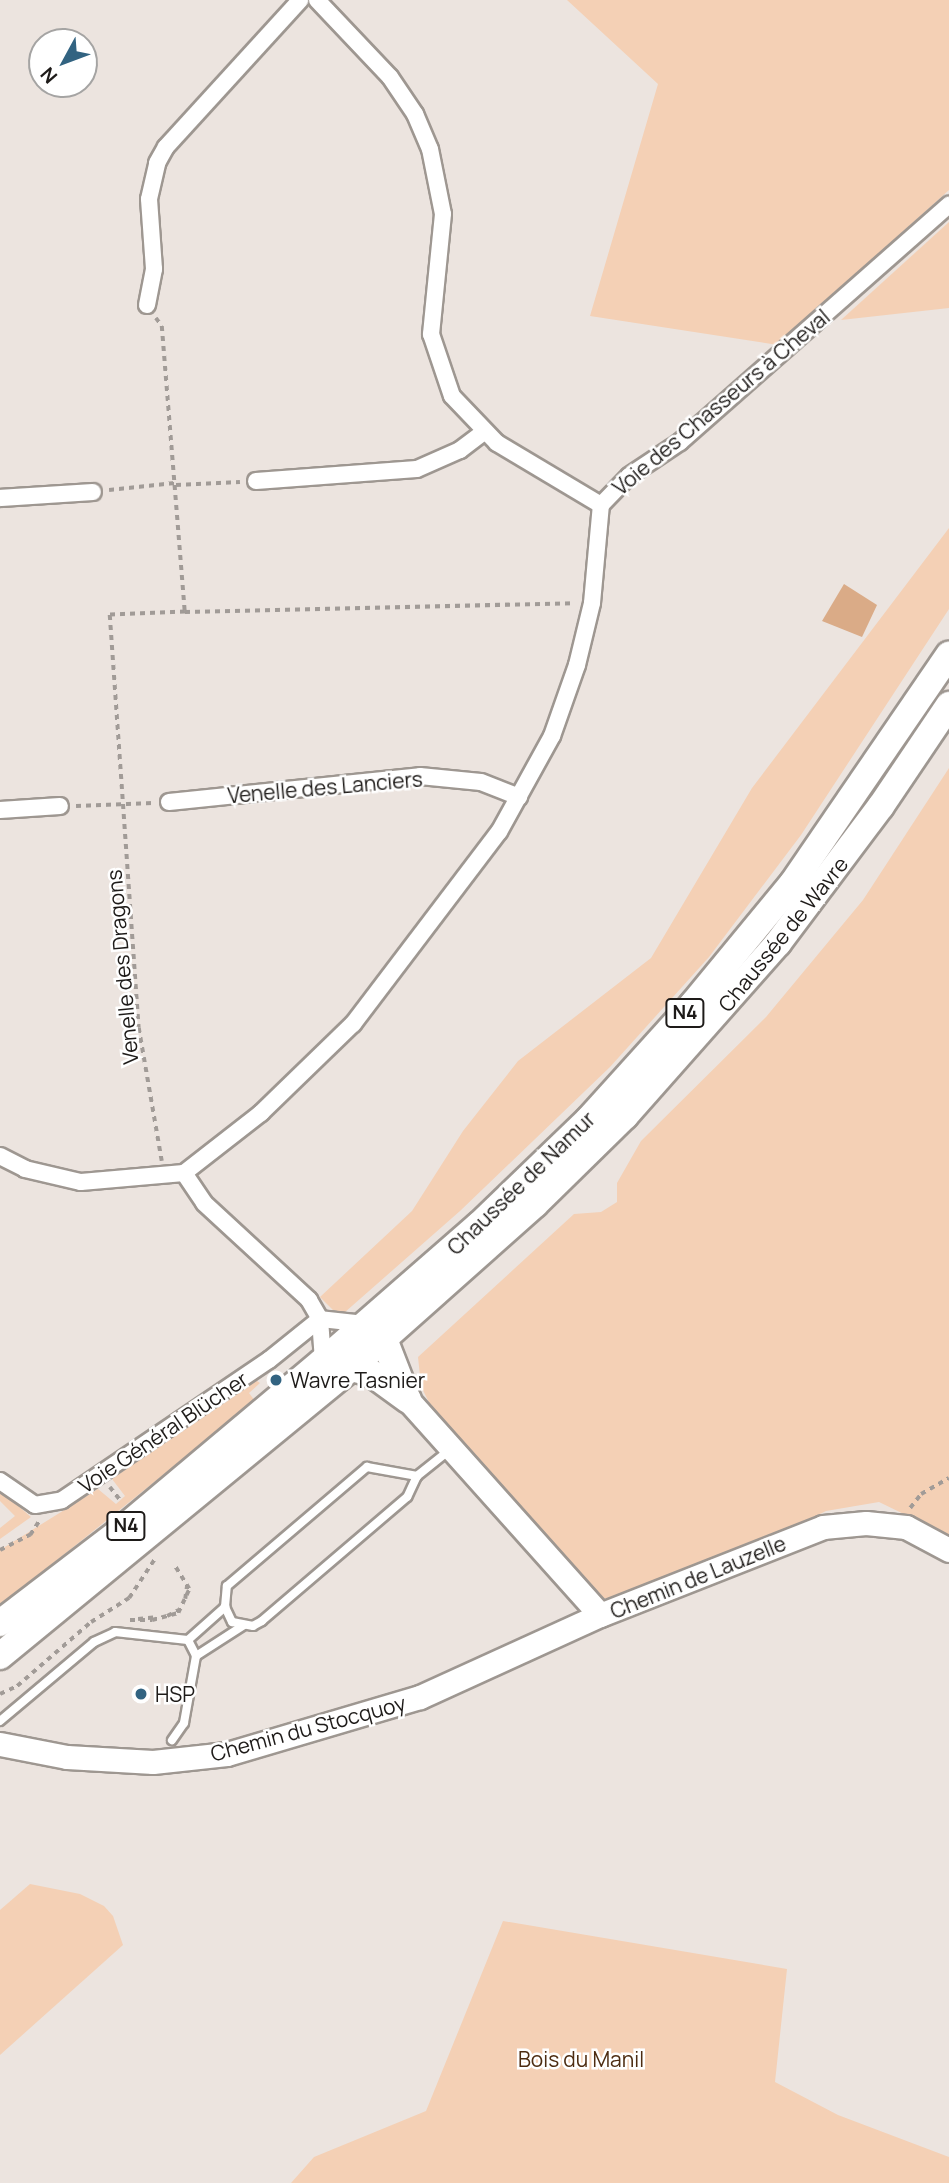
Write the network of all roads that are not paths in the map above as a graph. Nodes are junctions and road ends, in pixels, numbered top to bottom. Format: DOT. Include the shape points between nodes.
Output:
graph roads {
  1 [pos="300,0"];
  2 [pos="317,0"];
  3 [pos="949,205"];
  4 [pos="147,305"];
  5 [pos="484,432"];
  6 [pos="256,481"];
  7 [pos="93,492"];
  8 [pos="0,498"];
  9 [pos="601,505"];
  10 [pos="949,655"];
  11 [pos="949,705"];
  12 [pos="519,797"];
  13 [pos="163,803"];
  14 [pos="60,806"];
  15 [pos="0,810"];
  16 [pos="0,1156"];
  17 [pos="184,1173"];
  18 [pos="535,1204"];
  19 [pos="320,1319"];
  20 [pos="375,1331"];
  21 [pos="323,1361"];
  22 [pos="351,1368"];
  23 [pos="408,1400"];
  24 [pos="453,1447"];
  25 [pos="417,1476"];
  26 [pos="0,1481"];
  27 [pos="949,1550"];
  28 [pos="225,1607"];
  29 [pos="600,1615"];
  30 [pos="0,1623"];
  31 [pos="244,1625"];
  32 [pos="188,1640"];
  33 [pos="0,1656"];
  34 [pos="196,1656"];
  35 [pos="0,1721"];
  36 [pos="172,1740"];
  37 [pos="0,1744"];
  1 -- 4 [label="street" via="174,138 158,163 149,199 154,269"];
  2 -- 5 [label="street" via="390,77 423,131 443,214 431,313 434,353 452,396"];
  3 -- 9 [label="street, Voie des Chasseurs à Cheval" via="690,434 629,476"];
  5 -- 6 [label="street" via="460,450 417,469"];
  5 -- 9 [label="street"];
  7 -- 8 [label="street"];
  9 -- 12 [label="street, Voie des Chasseurs à Cheval" via="592,603 552,736"];
  10 -- 20 [label="main road, Chaussée de Namur / N4" via="815,853 684,1014"];
  11 -- 18 [label="main road, Chaussée de Wavre / N4" via="841,861 745,983 669,1071"];
  12 -- 13 [label="street, Venelle des Lanciers" via="481,782 420,776"];
  12 -- 17 [label="street, Voie des Chasseurs à Cheval" via="416,946 353,1024 261,1113"];
  14 -- 15 [label="street"];
  16 -- 17 [label="street" via="25,1169 81,1182"];
  17 -- 19 [label="street" via="204,1203 297,1286"];
  18 -- 20 [label="main road, Chaussée de Namur / N4"];
  19 -- 20 [label="street"];
  19 -- 21 [label="street"];
  19 -- 26 [label="street, Voie Général Blücher" via="269,1360 62,1500 44,1505 27,1502"];
  20 -- 21 [label="main road, Chaussée de Namur / N4"];
  20 -- 22 [label="main road, Chaussée de Namur / N4"];
  20 -- 23 [label="main road"];
  21 -- 30 [label="main road, Chaussée de Namur / N4" via="119,1532"];
  22 -- 23 [label="main road" via="370,1373"];
  22 -- 33 [label="main road, Chaussée de Namur / N4"];
  23 -- 24 [label="street, Chemin de Lauzelle"];
  24 -- 25 [label="lane"];
  24 -- 29 [label="street, Chemin de Lauzelle"];
  25 -- 28 [label="lane" via="367,1467 352,1477 228,1586"];
  25 -- 31 [label="lane" via="407,1497 262,1621"];
  27 -- 29 [label="street, Chemin de Lauzelle" via="906,1527 866,1523 823,1527"];
  28 -- 31 [label="lane" via="232,1622"];
  28 -- 32 [label="lane"];
  29 -- 37 [label="street, Chemin du Stocquoy" via="420,1697 227,1754 153,1762 67,1756"];
  31 -- 34 [label="lane"];
  32 -- 34 [label="lane"];
  32 -- 35 [label="lane" via="115,1632 94,1642"];
  34 -- 36 [label="lane" via="184,1723"];
}
